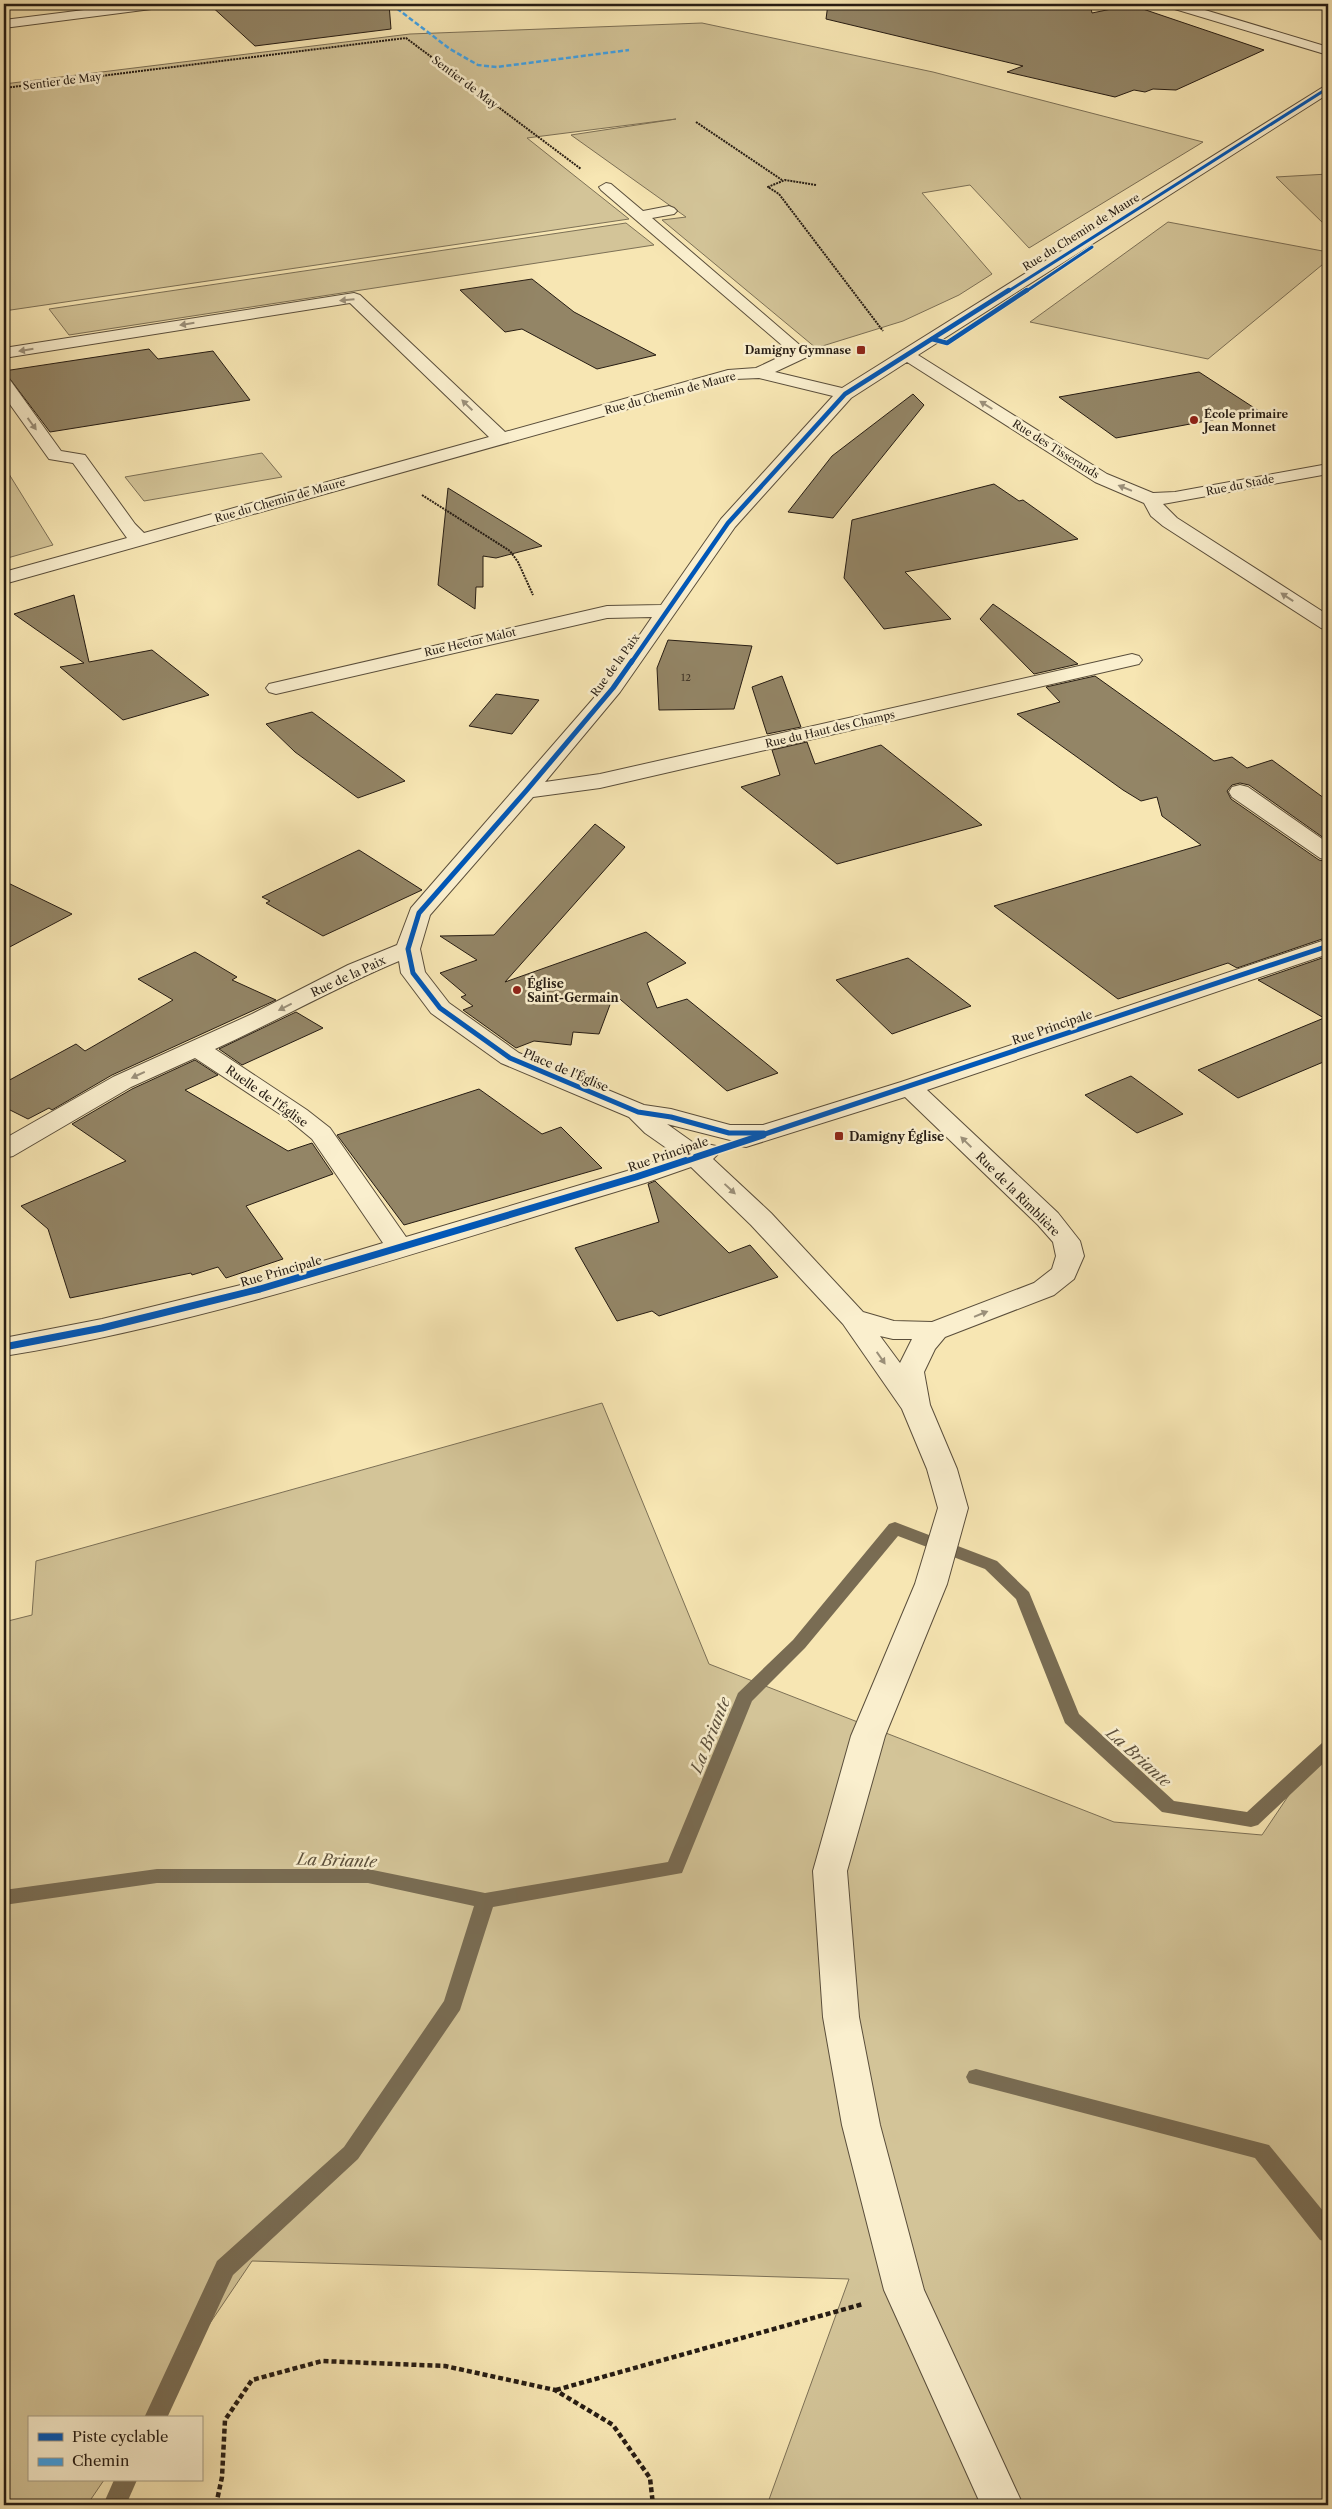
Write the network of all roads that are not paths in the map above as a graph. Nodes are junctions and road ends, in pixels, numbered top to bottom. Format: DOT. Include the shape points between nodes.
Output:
graph roads {
  1 [pos="159,4"];
  2 [pos="1172,4"];
  3 [pos="4,24"];
  4 [pos="1328,51"];
  5 [pos="1328,88"];
  6 [pos="606,187"];
  7 [pos="670,211"];
  8 [pos="640,216"];
  9 [pos="4,353"];
  10 [pos="909,354"];
  11 [pos="760,373"];
  12 [pos="4,384"];
  13 [pos="845,394"];
  14 [pos="502,439"];
  15 [pos="1328,469"];
  16 [pos="1151,499"];
  17 [pos="141,540"];
  18 [pos="4,578"];
  19 [pos="665,611"];
  20 [pos="1325,619"];
  21 [pos="1132,660"];
  22 [pos="276,688"];
  23 [pos="526,791"];
  24 [pos="1240,792"];
  25 [pos="1328,853"];
  26 [pos="408,949"];
  27 [pos="1324,951"];
  28 [pos="197,1048"];
  29 [pos="910,1087"];
  30 [pos="638,1112"];
  31 [pos="764,1133"];
  32 [pos="4,1150"];
  33 [pos="695,1156"];
  34 [pos="400,1248"];
  35 [pos="853,1318"];
  36 [pos="935,1331"];
  37 [pos="4,1347"];
  38 [pos="916,1407"];
  39 [pos="1002,2505"];
  1 -- 3 [label="street"];
  2 -- 4 [label="street"];
  5 -- 10 [label="street, Rue du Chemin de Maure"];
  6 -- 8 [label="street"];
  7 -- 8 [label="street"];
  8 -- 11 [label="street" via="801,353"];
  14 -- 9 [label="street, one-way" via="354,298"];
  10 -- 13 [label="street, Rue du Chemin de Maure"];
  16 -- 10 [label="street, Rue des Tisserands, one-way" via="1101,478"];
  11 -- 13 [label="street, Rue du Chemin de Maure"];
  11 -- 14 [label="street, Rue du Chemin de Maure" via="734,374"];
  12 -- 17 [label="street, one-way" via="55,455 79,459 128,528"];
  13 -- 19 [label="street, Rue de la Paix" via="728,522"];
  14 -- 17 [label="street, Rue du Chemin de Maure"];
  15 -- 16 [label="street, Rue du Stade" via="1175,498"];
  20 -- 16 [label="street, Rue des Tisserands, one-way" via="1170,522 1158,512"];
  17 -- 18 [label="street, Rue du Chemin de Maure"];
  19 -- 22 [label="street, Rue Hector Malot" via="607,612 550,623"];
  19 -- 23 [label="street, Rue de la Paix" via="613,688"];
  21 -- 23 [label="street, Rue du Haut des Champs" via="600,781"];
  23 -- 26 [label="street, Rue de la Paix" via="420,913"];
  24 -- 25 [label="street"];
  26 -- 28 [label="street, Rue de la Paix, one-way" via="357,970"];
  26 -- 30 [label="street, Place de l'Église" via="413,973 440,1008 510,1058"];
  27 -- 29 [label="street, Rue Principale"];
  28 -- 32 [label="street, Rue de la Paix, one-way" via="122,1082"];
  28 -- 34 [label="street, Ruelle de l'Église" via="298,1115 321,1134"];
  29 -- 31 [label="street, Rue Principale"];
  36 -- 29 [label="street, Rue de la Rimblière, one-way" via="1044,1289 1064,1273 1070,1256 1066,1241 1048,1219"];
  30 -- 31 [label="street, Place de l'Église" via="671,1117 729,1133"];
  30 -- 33 [label="street, Place de l'Église"];
  31 -- 33 [label="street, Rue Principale"];
  33 -- 34 [label="street, Rue Principale"];
  33 -- 35 [label="street, one-way" via="761,1219"];
  34 -- 37 [label="street, Rue Principale" via="251,1291 102,1328"];
  35 -- 36 [label="street, Rue de la Rimblière" via="893,1330"];
  35 -- 38 [label="street, one-way"];
  36 -- 38 [label="street" via="922,1346 910,1372"];
  38 -- 39 [label="street" via="942,1469 953,1508 931,1584 868,1736 830,1871 841,2017 861,2125 904,2290"];
}
